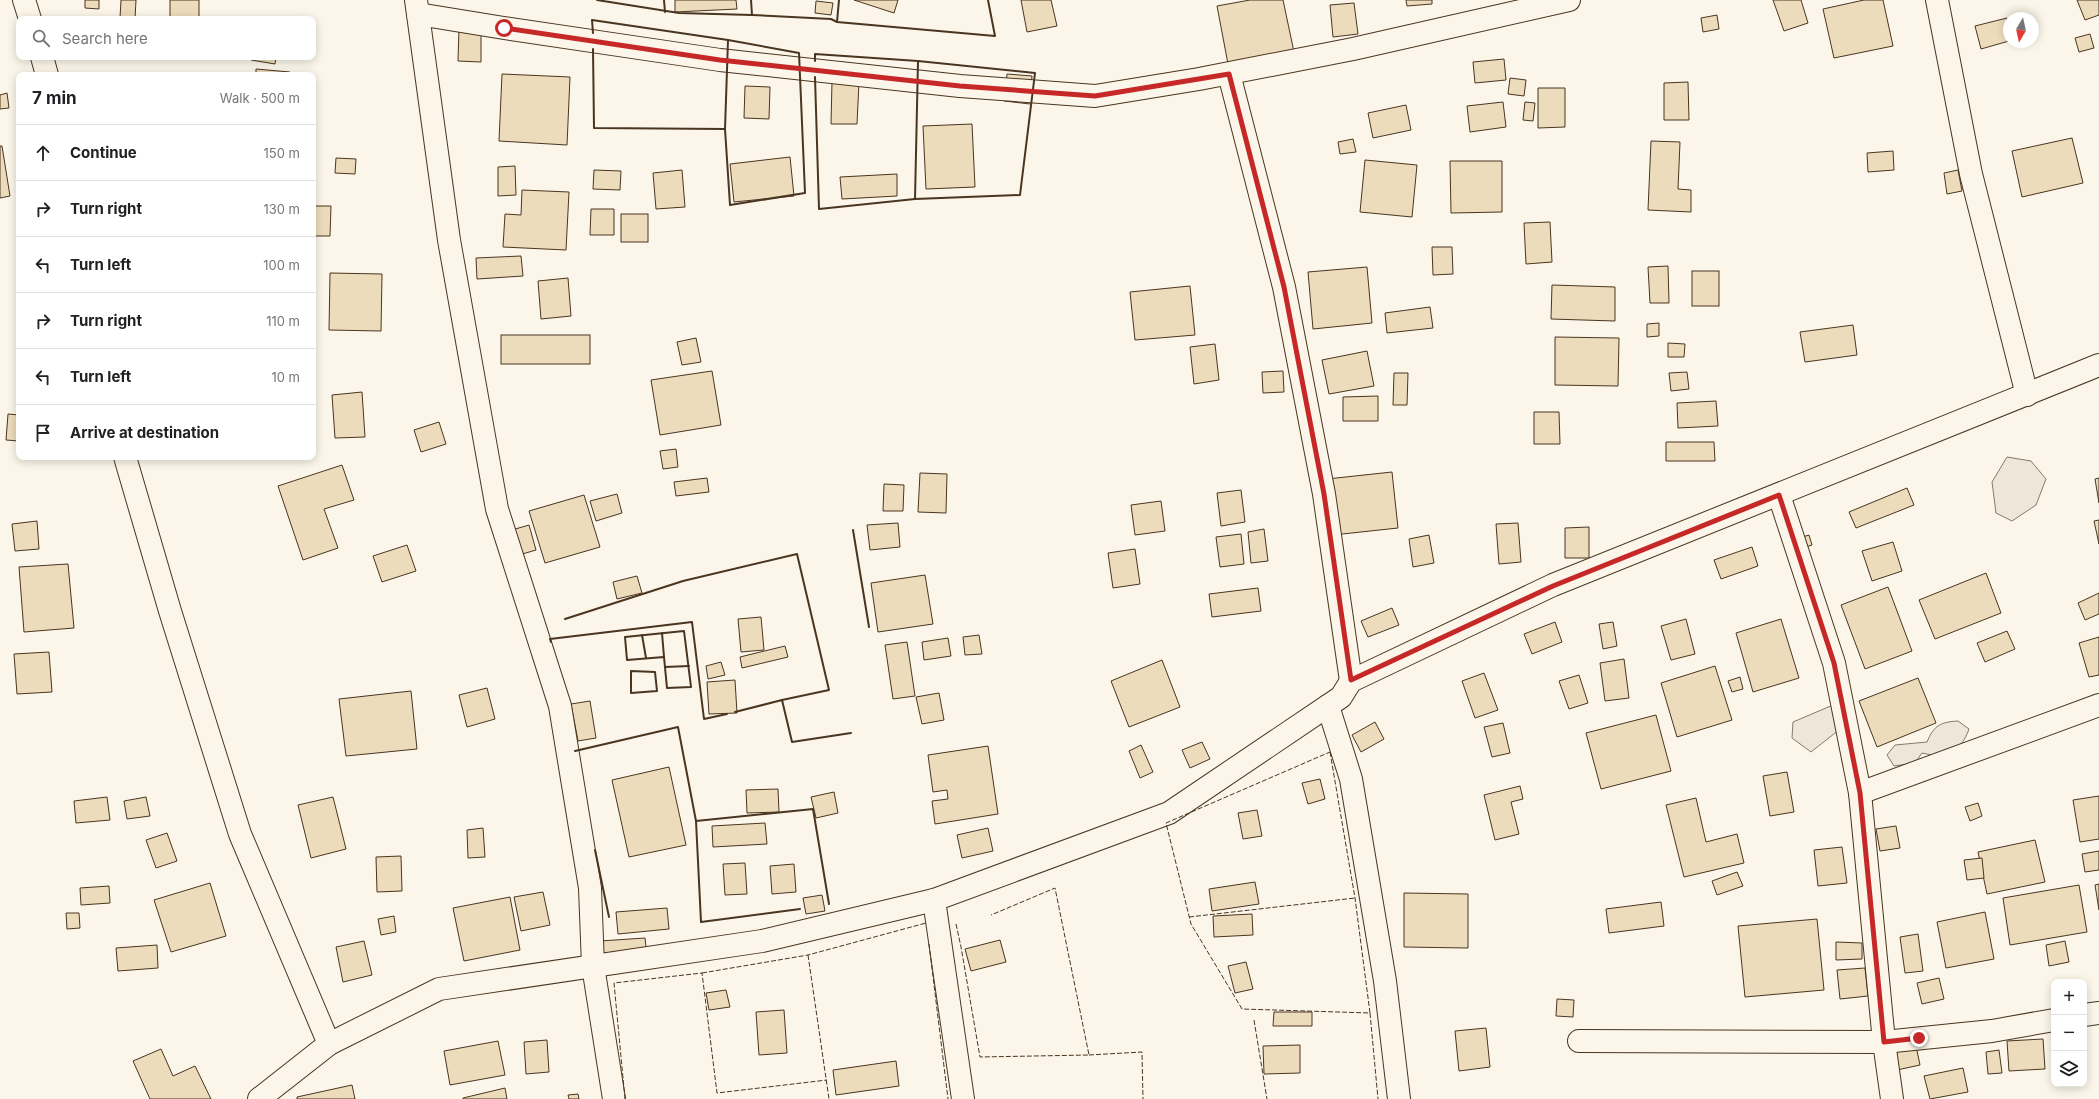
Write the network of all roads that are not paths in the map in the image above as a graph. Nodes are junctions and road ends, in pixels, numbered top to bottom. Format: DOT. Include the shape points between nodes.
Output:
graph roads {
  1 [pos="24,0"];
  2 [pos="1569,0"];
  3 [pos="1937,0"];
  4 [pos="417,7"];
  5 [pos="29,16"];
  6 [pos="43,60"];
  7 [pos="46,72"];
  8 [pos="1229,74"];
  9 [pos="2099,365"];
  10 [pos="2026,395"];
  11 [pos="126,460"];
  12 [pos="1779,495"];
  13 [pos="1351,680"];
  14 [pos="2099,705"];
  15 [pos="1328,706"];
  16 [pos="1860,793"];
  17 [pos="934,900"];
  18 [pos="593,966"];
  19 [pos="2099,1013"];
  20 [pos="2087,1015"];
  21 [pos="2051,1021"];
  22 [pos="1579,1041"];
  23 [pos="1884,1042"];
  24 [pos="329,1044"];
  25 [pos="285,1089"];
  26 [pos="259,1099"];
  27 [pos="614,1099"];
  28 [pos="963,1099"];
  29 [pos="1399,1099"];
  30 [pos="1892,1099"];
  1 -- 5 [label="street"];
  2 -- 8 [label="street"];
  3 -- 10 [label="street" via="1972,174"];
  4 -- 8 [label="street" via="512,29 720,60 984,88 1095,96"];
  4 -- 18 [label="street" via="449,240 497,509 560,706 590,888"];
  6 -- 7 [label="street"];
  8 -- 13 [label="street" via="1284,287 1324,494"];
  9 -- 10 [label="street"];
  10 -- 12 [label="street"];
  11 -- 24 [label="street" via="240,834"];
  12 -- 13 [label="street" via="1553,586"];
  12 -- 16 [label="street" via="1834,663"];
  13 -- 15 [label="street" via="1341,698"];
  14 -- 16 [label="street"];
  15 -- 17 [label="street" via="1169,813"];
  15 -- 29 [label="street" via="1351,779 1385,980"];
  16 -- 23 [label="street"];
  17 -- 18 [label="street" via="762,941"];
  17 -- 28 [label="street"];
  18 -- 24 [label="street" via="439,989"];
  18 -- 27 [label="street"];
  19 -- 20 [label="street"];
  21 -- 23 [label="street" via="1992,1031"];
  22 -- 23 [label="street"];
  23 -- 30 [label="street"];
  24 -- 25 [label="street"];
  25 -- 26 [label="street"];
}
